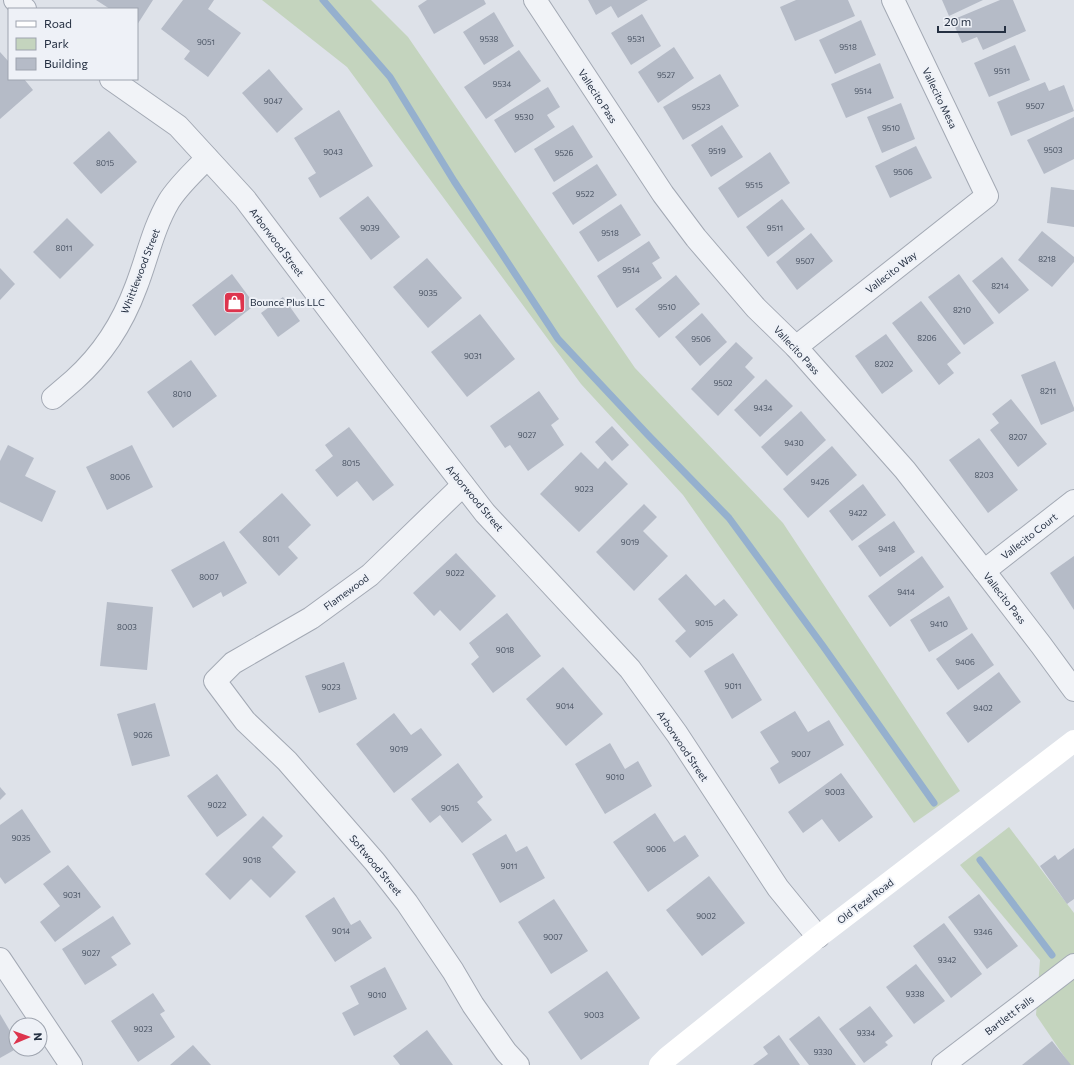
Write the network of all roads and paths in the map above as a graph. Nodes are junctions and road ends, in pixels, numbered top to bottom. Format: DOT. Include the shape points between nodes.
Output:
graph roads {
  1 [pos="15,0"];
  2 [pos="535,0"];
  3 [pos="893,0"];
  4 [pos="24,8"];
  5 [pos="112,80"];
  6 [pos="207,158"];
  7 [pos="987,196"];
  8 [pos="796,347"];
  9 [pos="53,398"];
  10 [pos="463,485"];
  11 [pos="1074,501"];
  12 [pos="984,571"];
  13 [pos="215,681"];
  14 [pos="1074,690"];
  15 [pos="1074,741"];
  16 [pos="818,937"];
  17 [pos="0,959"];
  18 [pos="1074,965"];
  19 [pos="71,1065"];
  20 [pos="518,1065"];
  21 [pos="660,1065"];
  22 [pos="943,1065"];
  1 -- 4 [label="street"];
  2 -- 8 [label="street, Vallecito Pass" via="663,194 696,238 756,308"];
  3 -- 7 [label="street, Vallecito Mesa"];
  5 -- 6 [label="street, Arborwood Street" via="178,126"];
  6 -- 9 [label="street, Whittlewood Street" via="169,201 158,222 125,314 110,338 75,379"];
  6 -- 10 [label="street, Arborwood Street" via="245,198"];
  7 -- 8 [label="street, Vallecito Way"];
  8 -- 12 [label="street, Vallecito Pass" via="905,470"];
  10 -- 13 [label="street, Flamewood" via="370,575 311,618 233,664"];
  10 -- 16 [label="street, Arborwood Street" via="485,513 630,669 677,734 778,888"];
  11 -- 12 [label="street, Vallecito Court"];
  12 -- 14 [label="street, Vallecito Pass"];
  13 -- 20 [label="street, Softwood Street" via="245,721 286,761 375,862 407,903 473,1005"];
  15 -- 16 [label="street, Old Tezel Road"];
  16 -- 21 [label="street, Old Tezel Road"];
  17 -- 19 [label="street"];
  18 -- 22 [label="street, Bartlett Falls"];
}
